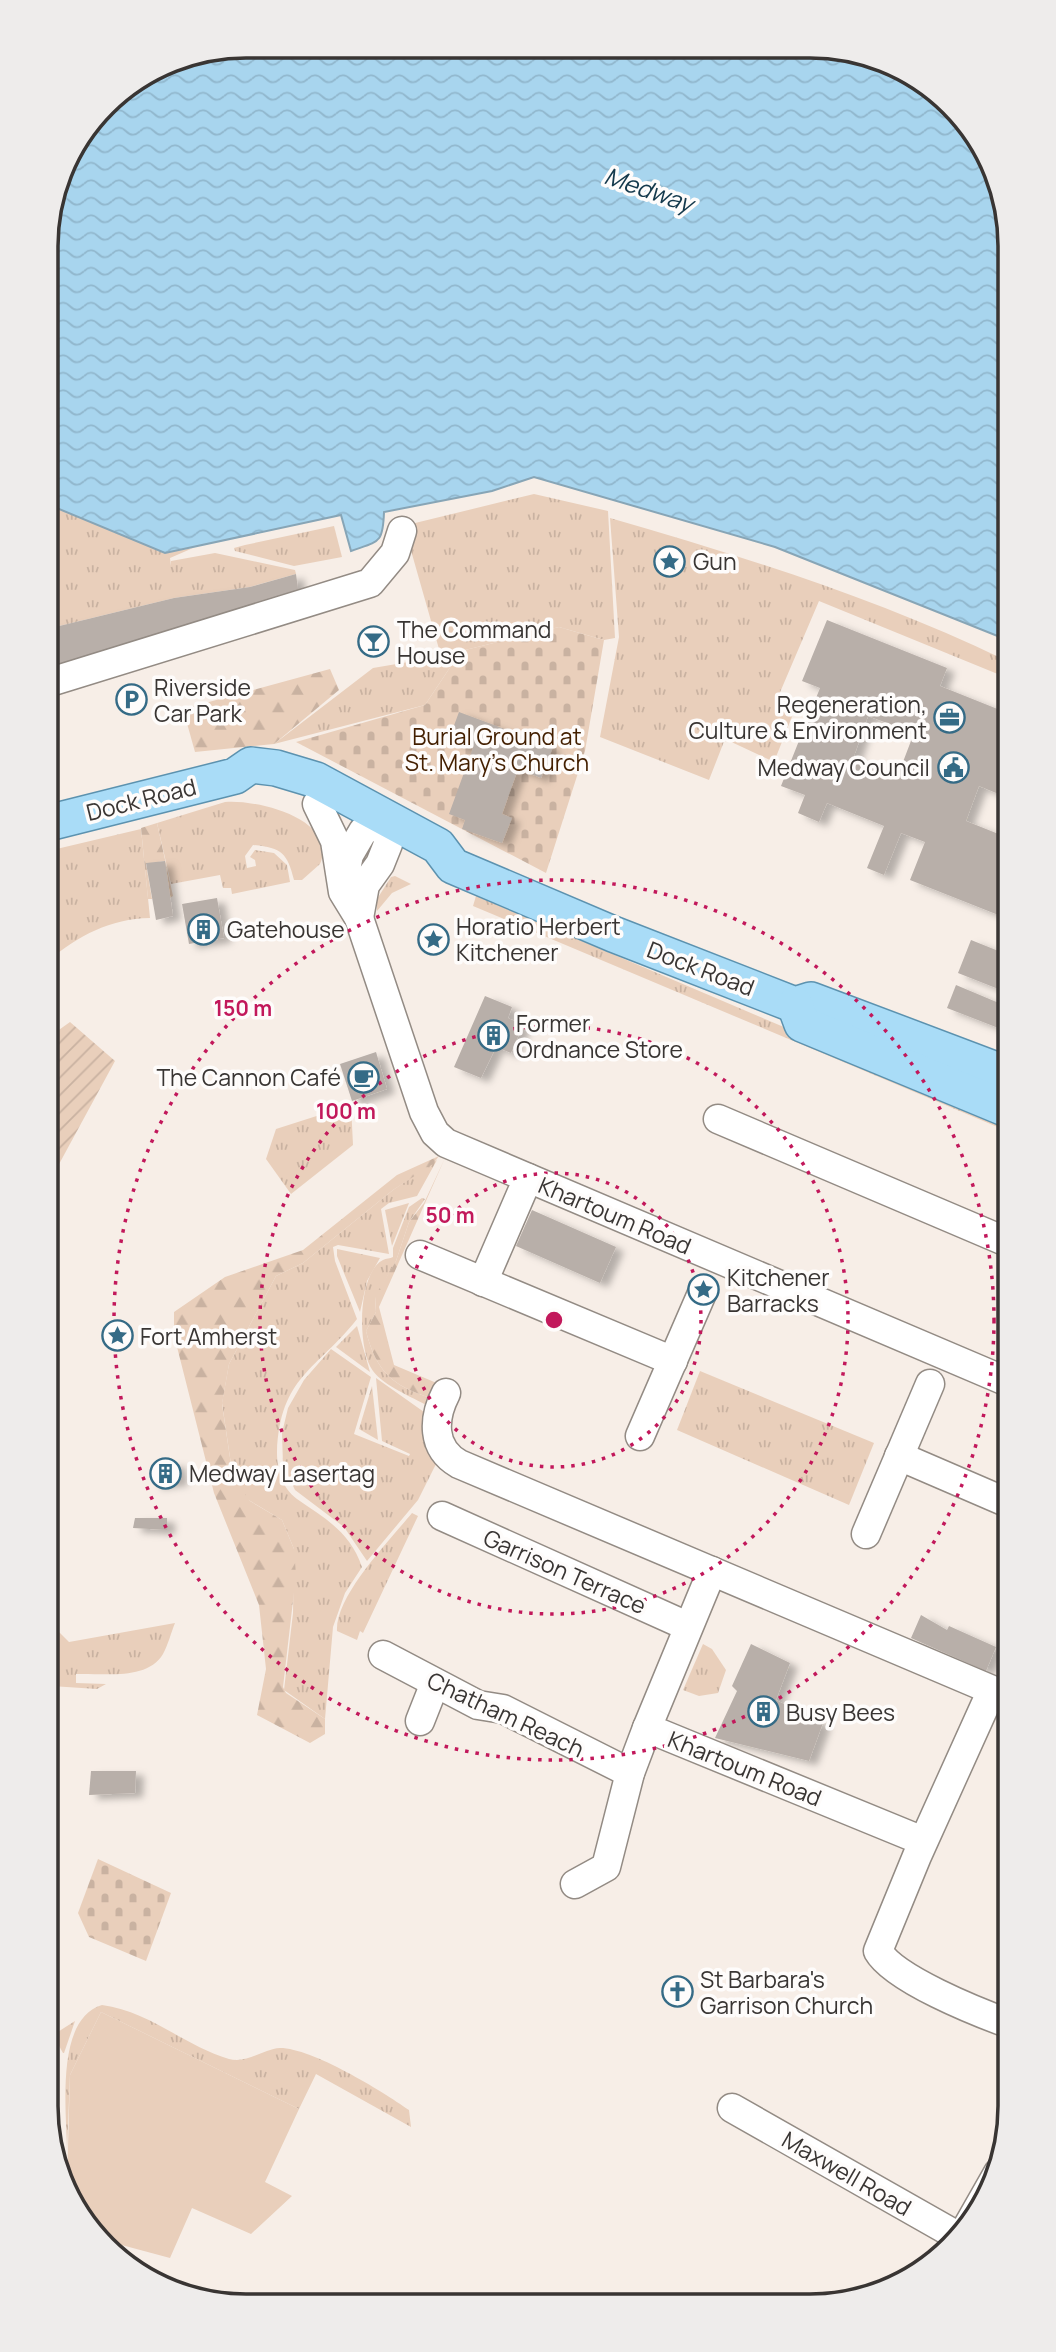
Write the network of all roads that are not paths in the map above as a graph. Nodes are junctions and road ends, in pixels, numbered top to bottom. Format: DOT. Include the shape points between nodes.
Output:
graph roads {
  1 [pos="402,531"];
  2 [pos="58,680"];
  3 [pos="235,776"];
  4 [pos="317,804"];
  5 [pos="58,820"];
  6 [pos="380,831"];
  7 [pos="343,892"];
  8 [pos="359,918"];
  9 [pos="931,1061"];
  10 [pos="998,1072"];
  11 [pos="998,1103"];
  12 [pos="718,1119"];
  13 [pos="528,1178"];
  14 [pos="998,1238"];
  15 [pos="420,1255"];
  16 [pos="484,1282"];
  17 [pos="703,1291"];
  18 [pos="673,1361"];
  19 [pos="998,1378"];
  20 [pos="930,1384"];
  21 [pos="446,1393"];
  22 [pos="640,1436"];
  23 [pos="899,1456"];
  24 [pos="998,1499"];
  25 [pos="442,1516"];
  26 [pos="866,1534"];
  27 [pos="712,1571"];
  28 [pos="687,1626"];
  29 [pos="383,1655"];
  30 [pos="435,1683"];
  31 [pos="420,1721"];
  32 [pos="647,1728"];
  33 [pos="630,1773"];
  34 [pos="923,1841"];
  35 [pos="575,1884"];
  36 [pos="998,2019"];
  37 [pos="732,2108"];
  38 [pos="950,2232"];
  1 -- 2 [label="street" via="395,553 370,583"];
  3 -- 4 [label="main road, Dock Road" via="251,786 294,794"];
  3 -- 5 [label="main road, Dock Road"];
  3 -- 6 [label="main road, Dock Road" via="251,765 304,775"];
  4 -- 6 [label="main road, Dock Road"];
  4 -- 7 [label="street, Khartoum Road" via="336,847"];
  6 -- 7 [label="street" via="349,855"];
  6 -- 8 [label="street" via="380,864 365,886"];
  6 -- 9 [label="main road, Dock Road" via="438,870 453,866 795,1005 802,1024"];
  7 -- 8 [label="street, Khartoum Road"];
  8 -- 13 [label="street, Khartoum Road" via="435,1133 446,1143"];
  9 -- 10 [label="main road, Dock Road"];
  9 -- 11 [label="main road, Dock Road"];
  12 -- 14 [label="street"];
  13 -- 16 [label="street"];
  13 -- 19 [label="street, Khartoum Road"];
  15 -- 16 [label="street"];
  16 -- 18 [label="street"];
  17 -- 18 [label="street"];
  18 -- 22 [label="street"];
  20 -- 23 [label="street"];
  21 -- 27 [label="street" via="435,1426 440,1444 454,1461"];
  23 -- 24 [label="street"];
  23 -- 26 [label="street"];
  25 -- 28 [label="street, Garrison Terrace"];
  27 -- 28 [label="street, Khartoum Road"];
  27 -- 34 [label="street" via="992,1690"];
  28 -- 32 [label="street, Khartoum Road"];
  29 -- 30 [label="street, Chatham Reach"];
  30 -- 31 [label="street"];
  30 -- 33 [label="street, Chatham Reach" via="478,1705 503,1709"];
  32 -- 33 [label="street"];
  32 -- 34 [label="street, Khartoum Road"];
  33 -- 35 [label="street" via="606,1867"];
  34 -- 36 [label="street" via="878,1951 903,1976"];
  37 -- 38 [label="street, Maxwell Road"];
}
